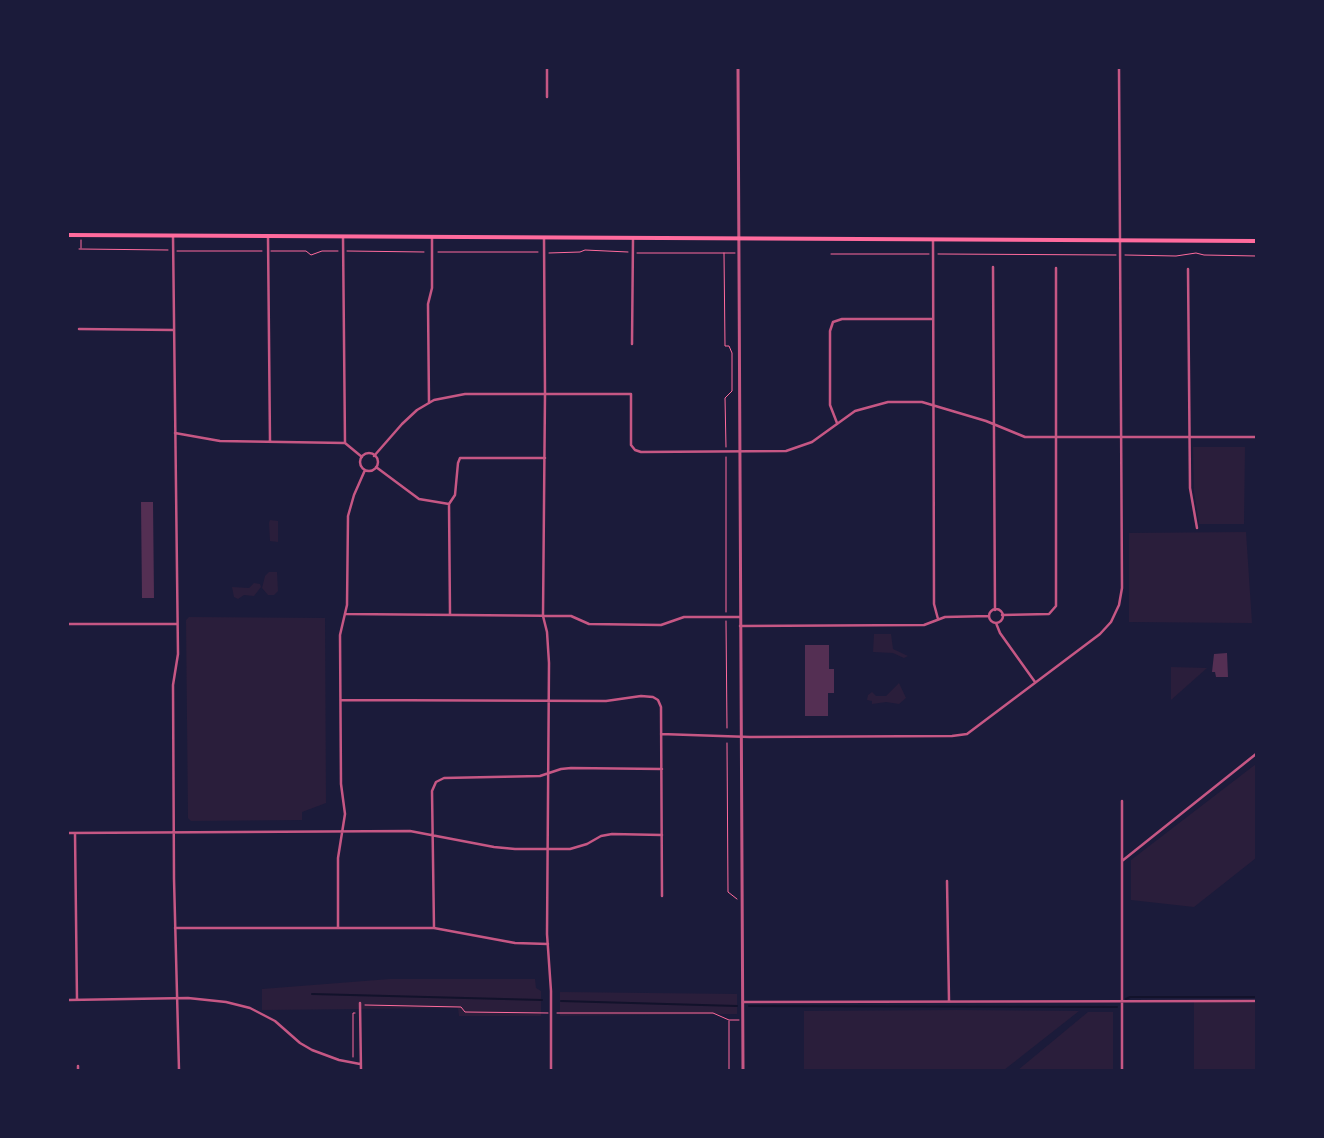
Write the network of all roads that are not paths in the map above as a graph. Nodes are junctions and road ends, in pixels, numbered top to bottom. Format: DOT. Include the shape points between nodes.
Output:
graph roads {
  1 [pos="547,68"];
  2 [pos="738,68"];
  3 [pos="1119,68"];
  4 [pos="548,97"];
  5 [pos="68,235"];
  6 [pos="173,236"];
  7 [pos="268,237"];
  8 [pos="343,237"];
  9 [pos="432,238"];
  10 [pos="544,238"];
  11 [pos="633,239"];
  12 [pos="738,240"];
  13 [pos="933,240"];
  14 [pos="1121,240"];
  15 [pos="1256,241"];
  16 [pos="993,267"];
  17 [pos="1056,268"];
  18 [pos="1188,269"];
  19 [pos="933,318"];
  20 [pos="79,329"];
  21 [pos="174,330"];
  22 [pos="632,344"];
  23 [pos="546,393"];
  24 [pos="429,402"];
  25 [pos="933,406"];
  26 [pos="837,423"];
  27 [pos="994,424"];
  28 [pos="175,433"];
  29 [pos="1122,437"];
  30 [pos="1189,437"];
  31 [pos="1256,437"];
  32 [pos="1057,438"];
  33 [pos="270,442"];
  34 [pos="345,443"];
  35 [pos="740,452"];
  36 [pos="374,456"];
  37 [pos="362,457"];
  38 [pos="545,458"];
  39 [pos="376,467"];
  40 [pos="365,470"];
  41 [pos="449,504"];
  42 [pos="1197,528"];
  43 [pos="995,610"];
  44 [pos="346,614"];
  45 [pos="450,614"];
  46 [pos="1002,615"];
  47 [pos="543,616"];
  48 [pos="989,616"];
  49 [pos="740,617"];
  50 [pos="938,619"];
  51 [pos="996,623"];
  52 [pos="68,624"];
  53 [pos="177,624"];
  54 [pos="740,626"];
  55 [pos="1036,682"];
  56 [pos="341,700"];
  57 [pos="548,701"];
  58 [pos="661,734"];
  59 [pos="740,737"];
  60 [pos="1256,754"];
  61 [pos="662,769"];
  62 [pos="549,773"];
  63 [pos="1122,801"];
  64 [pos="174,831"];
  65 [pos="344,831"];
  66 [pos="68,833"];
  67 [pos="75,833"];
  68 [pos="662,835"];
  69 [pos="433,836"];
  70 [pos="549,849"];
  71 [pos="1122,861"];
  72 [pos="947,881"];
  73 [pos="662,896"];
  74 [pos="338,927"];
  75 [pos="175,928"];
  76 [pos="434,928"];
  77 [pos="548,944"];
  78 [pos="176,998"];
  79 [pos="68,1000"];
  80 [pos="77,1000"];
  81 [pos="949,1001"];
  82 [pos="1256,1001"];
  83 [pos="743,1002"];
  84 [pos="1121,1002"];
  85 [pos="360,1003"];
  86 [pos="360,1064"];
  87 [pos="78,1066"];
  88 [pos="78,1070"];
  89 [pos="179,1070"];
  90 [pos="360,1070"];
  91 [pos="551,1070"];
  92 [pos="743,1070"];
  93 [pos="1122,1070"];
  1 -- 4 [label="street"];
  2 -- 12 [label="street"];
  3 -- 14 [label="street"];
  5 -- 6 [label="main road"];
  6 -- 7 [label="main road"];
  6 -- 21 [label="street"];
  7 -- 8 [label="main road"];
  7 -- 33 [label="street"];
  8 -- 9 [label="main road"];
  8 -- 34 [label="street"];
  9 -- 10 [label="main road"];
  9 -- 24 [label="street" via="432,288 428,304"];
  10 -- 11 [label="main road"];
  10 -- 23 [label="street"];
  11 -- 12 [label="main road"];
  11 -- 22 [label="street"];
  12 -- 13 [label="main road"];
  12 -- 35 [label="street"];
  13 -- 14 [label="main road"];
  13 -- 19 [label="street"];
  14 -- 15 [label="main road"];
  14 -- 29 [label="street"];
  16 -- 27 [label="street"];
  17 -- 32 [label="street"];
  18 -- 30 [label="street"];
  19 -- 25 [label="street"];
  19 -- 26 [label="street" via="842,319 833,322 830,331 830,405"];
  20 -- 21 [label="street"];
  21 -- 28 [label="street"];
  23 -- 24 [label="street" via="465,394"];
  23 -- 35 [label="street" via="631,394 631,444 641,452"];
  23 -- 38 [label="street"];
  24 -- 36 [label="street" via="402,424"];
  25 -- 26 [label="street" via="912,402 877,404 855,411"];
  25 -- 27 [label="street"];
  25 -- 50 [label="street" via="934,604"];
  26 -- 35 [label="street" via="821,437 796,448"];
  27 -- 32 [label="street" via="1025,437"];
  27 -- 43 [label="street"];
  28 -- 33 [label="street" via="220,441"];
  28 -- 53 [label="street"];
  29 -- 30 [label="street"];
  29 -- 32 [label="street"];
  29 -- 55 [label="street" via="1122,588 1119,605 1111,622 1100,634"];
  30 -- 31 [label="street"];
  30 -- 42 [label="street" via="1190,488"];
  32 -- 46 [label="street" via="1056,606 1046,615"];
  33 -- 34 [label="street"];
  34 -- 37 [label="street"];
  35 -- 49 [label="street"];
  36 -- 37 [label="street"];
  36 -- 39 [label="street"];
  37 -- 40 [label="street" via="361,466"];
  38 -- 41 [label="street" via="460,458 455,495"];
  38 -- 47 [label="street"];
  39 -- 40 [label="street"];
  39 -- 41 [label="street" via="419,499"];
  40 -- 44 [label="street" via="348,516"];
  41 -- 45 [label="street"];
  43 -- 46 [label="street"];
  43 -- 48 [label="street"];
  44 -- 45 [label="street"];
  44 -- 56 [label="street" via="340,635"];
  45 -- 47 [label="street"];
  46 -- 51 [label="street"];
  47 -- 49 [label="street" via="571,616 588,624 661,625 684,617"];
  47 -- 57 [label="street" via="548,640"];
  48 -- 50 [label="street"];
  48 -- 51 [label="street"];
  49 -- 54 [label="street"];
  50 -- 54 [label="street" via="924,625"];
  51 -- 55 [label="street"];
  52 -- 53 [label="street"];
  53 -- 64 [label="street" via="178,654 173,685"];
  54 -- 59 [label="street"];
  55 -- 59 [label="street" via="976,729 962,735"];
  56 -- 57 [label="street"];
  56 -- 65 [label="street"];
  57 -- 58 [label="street" via="653,697 661,707"];
  57 -- 62 [label="street"];
  58 -- 59 [label="street"];
  58 -- 61 [label="street"];
  59 -- 83 [label="street"];
  60 -- 71 [label="street"];
  61 -- 62 [label="street" via="571,768"];
  61 -- 68 [label="street"];
  62 -- 69 [label="street" via="524,778 444,778 436,782 432,791"];
  62 -- 70 [label="street"];
  63 -- 71 [label="street"];
  64 -- 65 [label="street"];
  64 -- 67 [label="street"];
  64 -- 75 [label="street"];
  65 -- 69 [label="street" via="410,831"];
  65 -- 74 [label="street" via="338,858"];
  66 -- 67 [label="street"];
  67 -- 80 [label="street"];
  68 -- 70 [label="street" via="612,834 570,849"];
  68 -- 73 [label="street"];
  69 -- 70 [label="street" via="504,849"];
  69 -- 76 [label="street"];
  70 -- 77 [label="street"];
  71 -- 84 [label="street"];
  72 -- 81 [label="street"];
  74 -- 75 [label="street"];
  74 -- 76 [label="street"];
  75 -- 78 [label="street"];
  76 -- 77 [label="street" via="515,943"];
  77 -- 91 [label="street"];
  78 -- 80 [label="street"];
  78 -- 86 [label="street" via="213,1000 250,1008 275,1021 312,1050"];
  78 -- 89 [label="street"];
  79 -- 80 [label="street"];
  81 -- 83 [label="street"];
  81 -- 84 [label="street"];
  82 -- 84 [label="street"];
  83 -- 92 [label="street"];
  84 -- 93 [label="street"];
  85 -- 86 [label="street"];
  86 -- 90 [label="street"];
  87 -- 88 [label="street"];
}
